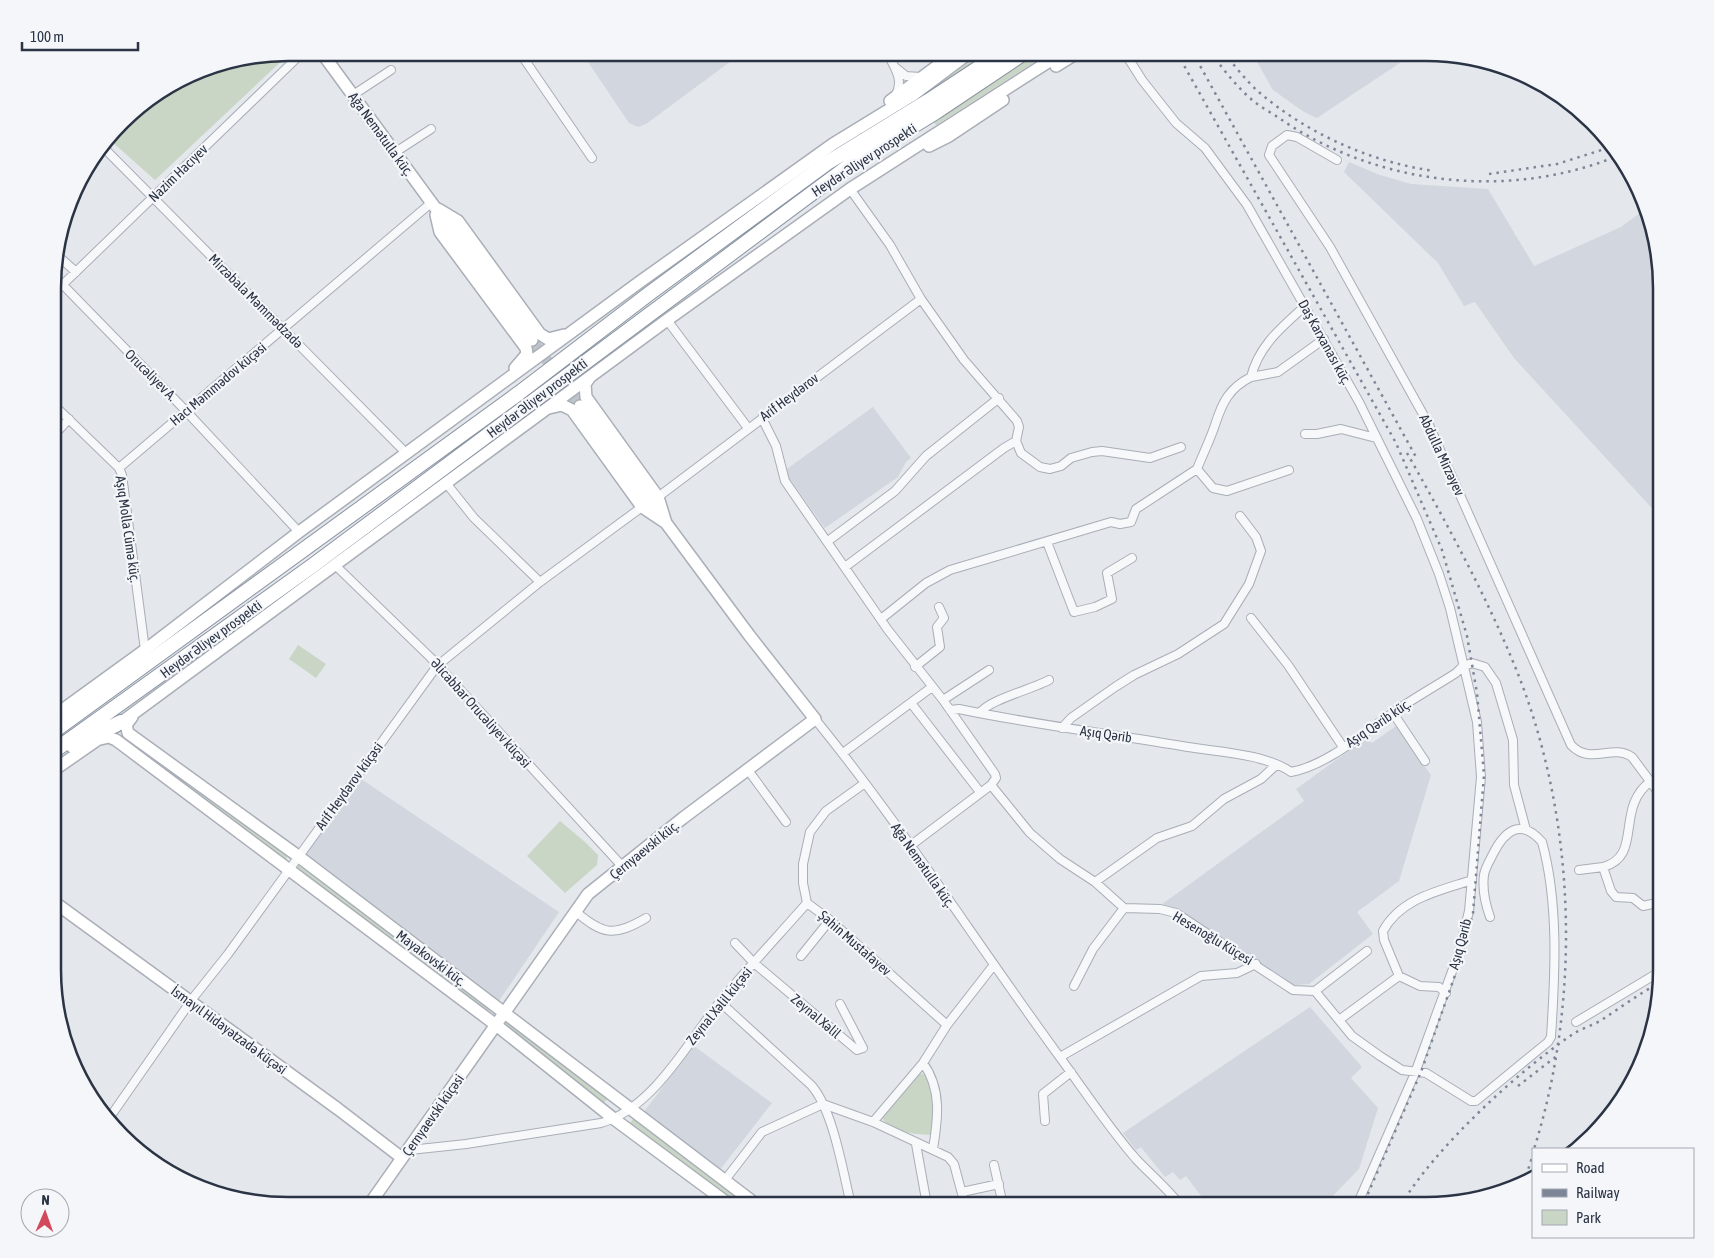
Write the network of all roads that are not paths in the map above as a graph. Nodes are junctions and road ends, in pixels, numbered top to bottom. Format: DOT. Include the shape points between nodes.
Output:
graph roads {
  1 [pos="293,61"];
  2 [pos="328,61"];
  3 [pos="525,61"];
  4 [pos="891,61"];
  5 [pos="945,61"];
  6 [pos="958,61"];
  7 [pos="989,61"];
  8 [pos="1012,61"];
  9 [pos="1050,61"];
  10 [pos="1065,61"];
  11 [pos="1130,61"];
  12 [pos="894,65"];
  13 [pos="391,70"];
  14 [pos="928,74"];
  15 [pos="353,96"];
  16 [pos="892,100"];
  17 [pos="431,129"];
  18 [pos="833,144"];
  19 [pos="107,151"];
  20 [pos="394,153"];
  21 [pos="592,158"];
  22 [pos="1337,160"];
  23 [pos="872,175"];
  24 [pos="850,189"];
  25 [pos="153,197"];
  26 [pos="434,208"];
  27 [pos="63,260"];
  28 [pos="76,272"];
  29 [pos="63,285"];
  30 [pos="921,299"];
  31 [pos="1305,306"];
  32 [pos="667,320"];
  33 [pos="283,330"];
  34 [pos="577,330"];
  35 [pos="1324,339"];
  36 [pos="532,340"];
  37 [pos="590,376"];
  38 [pos="1251,377"];
  39 [pos="498,386"];
  40 [pos="999,398"];
  41 [pos="580,406"];
  42 [pos="547,408"];
  43 [pos="186,411"];
  44 [pos="61,412"];
  45 [pos="762,418"];
  46 [pos="69,419"];
  47 [pos="61,428"];
  48 [pos="748,428"];
  49 [pos="1305,434"];
  50 [pos="1376,438"];
  51 [pos="1016,442"];
  52 [pos="1180,446"];
  53 [pos="407,454"];
  54 [pos="119,468"];
  55 [pos="1197,469"];
  56 [pos="1289,470"];
  57 [pos="446,483"];
  58 [pos="658,497"];
  59 [pos="642,507"];
  60 [pos="1240,516"];
  61 [pos="666,523"];
  62 [pos="299,532"];
  63 [pos="828,541"];
  64 [pos="1047,542"];
  65 [pos="1132,558"];
  66 [pos="335,565"];
  67 [pos="845,567"];
  68 [pos="540,582"];
  69 [pos="939,607"];
  70 [pos="1251,618"];
  71 [pos="881,619"];
  72 [pos="145,650"];
  73 [pos="437,666"];
  74 [pos="915,667"];
  75 [pos="1462,667"];
  76 [pos="990,670"];
  77 [pos="1049,680"];
  78 [pos="932,687"];
  79 [pos="943,700"];
  80 [pos="911,702"];
  81 [pos="142,707"];
  82 [pos="950,710"];
  83 [pos="61,711"];
  84 [pos="1393,713"];
  85 [pos="980,714"];
  86 [pos="815,719"];
  87 [pos="121,722"];
  88 [pos="61,726"];
  89 [pos="1062,728"];
  90 [pos="96,740"];
  91 [pos="61,746"];
  92 [pos="1343,747"];
  93 [pos="61,752"];
  94 [pos="843,753"];
  95 [pos="1426,761"];
  96 [pos="61,765"];
  97 [pos="1276,765"];
  98 [pos="748,770"];
  99 [pos="1291,772"];
  100 [pos="1651,781"];
  101 [pos="865,783"];
  102 [pos="1653,784"];
  103 [pos="991,785"];
  104 [pos="980,792"];
  105 [pos="786,822"];
  106 [pos="1526,830"];
  107 [pos="910,846"];
  108 [pos="298,856"];
  109 [pos="622,866"];
  110 [pos="1603,867"];
  111 [pos="288,869"];
  112 [pos="1579,870"];
  113 [pos="1472,880"];
  114 [pos="1095,882"];
  115 [pos="807,903"];
  116 [pos="1653,904"];
  117 [pos="61,907"];
  118 [pos="1124,908"];
  119 [pos="575,911"];
  120 [pos="1490,917"];
  121 [pos="646,918"];
  122 [pos="830,920"];
  123 [pos="735,943"];
  124 [pos="1367,952"];
  125 [pos="801,956"];
  126 [pos="754,963"];
  127 [pos="1256,964"];
  128 [pos="992,966"];
  129 [pos="1399,976"];
  130 [pos="1653,976"];
  131 [pos="1074,986"];
  132 [pos="1315,991"];
  133 [pos="1446,993"];
  134 [pos="191,1002"];
  135 [pos="720,1002"];
  136 [pos="840,1004"];
  137 [pos="505,1012"];
  138 [pos="1339,1020"];
  139 [pos="1576,1022"];
  140 [pos="496,1025"];
  141 [pos="947,1025"];
  142 [pos="1060,1057"];
  143 [pos="922,1063"];
  144 [pos="1071,1072"];
  145 [pos="1415,1073"];
  146 [pos="823,1104"];
  147 [pos="630,1109"];
  148 [pos="113,1114"];
  149 [pos="614,1119"];
  150 [pos="1045,1121"];
  151 [pos="873,1122"];
  152 [pos="916,1144"];
  153 [pos="934,1149"];
  154 [pos="406,1154"];
  155 [pos="994,1165"];
  156 [pos="725,1180"];
  157 [pos="999,1184"];
  158 [pos="962,1192"];
  159 [pos="375,1197"];
  160 [pos="716,1197"];
  161 [pos="747,1197"];
  162 [pos="849,1197"];
  163 [pos="926,1197"];
  164 [pos="963,1197"];
  165 [pos="1001,1197"];
  166 [pos="1174,1197"];
  167 [pos="1361,1197"];
  1 -- 25 [label="street, Nazim Hacıyev"];
  2 -- 15 [label="street, Ağa Nemətulla küç."];
  3 -- 21 [label="street"];
  4 -- 12 [label="street"];
  5 -- 14 [label="street"];
  6 -- 18 [label="street" via="913,95"];
  7 -- 88 [label="highway, Heydər Əliyev prospekti" via="826,163 519,393"];
  8 -- 91 [label="highway, Heydər Əliyev prospekti" via="834,176 312,566"];
  9 -- 23 [label="street"];
  10 -- 23 [label="street" via="949,136"];
  11 -- 31 [label="street, Daş Karxanası küç." via="1170,116 1205,148 1243,200"];
  12 -- 14 [label="street" via="911,78"];
  12 -- 16 [label="street" via="900,86"];
  13 -- 15 [label="street"];
  14 -- 16 [label="street"];
  15 -- 20 [label="street, Ağa Nemətulla küç."];
  16 -- 18 [label="street"];
  17 -- 20 [label="street"];
  18 -- 34 [label="street"];
  19 -- 25 [label="street, Mirzəbala Məmmədzadə"];
  20 -- 26 [label="street, Ağa Nemətulla küç."];
  22 -- 100 [label="street, Abdulla Mirzəyev" via="1297,137 1287,135 1272,146 1269,155 1330,247 1429,425 1572,745 1582,754 1626,753"];
  23 -- 24 [label="street"];
  24 -- 30 [label="street" via="890,246"];
  24 -- 32 [label="street"];
  25 -- 28 [label="street, Nazim Hacıyev"];
  25 -- 33 [label="street, Mirzəbala Məmmədzadə"];
  26 -- 33 [label="street, Hacı Məmmədov küçəsi"];
  26 -- 34 [label="street" via="458,221 543,336 552,339"];
  26 -- 36 [label="street, Ağa Nemətulla küç."];
  26 -- 39 [label="street" via="440,232 527,350 525,358"];
  27 -- 28 [label="street"];
  28 -- 29 [label="street, Nazim Hacıyev"];
  29 -- 43 [label="street, Orucəliyev A."];
  30 -- 40 [label="street" via="964,360"];
  30 -- 45 [label="street, Arif Heydərov"];
  31 -- 35 [label="street, Daş Karxanası küç."];
  31 -- 38 [label="street" via="1264,347 1255,361"];
  32 -- 37 [label="street"];
  32 -- 48 [label="street"];
  33 -- 43 [label="street, Hacı Məmmədov küçəsi"];
  33 -- 53 [label="street, Mirzəbala Məmmədzadə"];
  34 -- 39 [label="street"];
  35 -- 38 [label="street" via="1278,372"];
  35 -- 50 [label="street, Daş Karxanası küç."];
  37 -- 42 [label="street"];
  37 -- 58 [label="street, Ağa Nemətulla küç." via="585,384 586,397"];
  38 -- 55 [label="street" via="1228,394"];
  39 -- 53 [label="street"];
  40 -- 51 [label="street" via="1017,421"];
  40 -- 63 [label="street" via="926,456 895,491"];
  41 -- 61 [label="street"];
  42 -- 57 [label="street"];
  42 -- 59 [label="street" via="562,405 572,410"];
  43 -- 54 [label="street, Hacı Məmmədov küçəsi"];
  43 -- 62 [label="street, Orucəliyev A."];
  44 -- 46 [label="street, Aşıq Molla Cümə küç."];
  45 -- 48 [label="street, Arif Heydərov"];
  45 -- 63 [label="street" via="776,446 784,481"];
  46 -- 47 [label="street"];
  46 -- 54 [label="street, Aşıq Molla Cümə küç."];
  48 -- 58 [label="street, Arif Heydərov"];
  49 -- 50 [label="street" via="1341,429"];
  50 -- 75 [label="street, Daş Karxanası küç." via="1417,519 1439,574 1450,608"];
  51 -- 52 [label="street" via="1020,453 1030,461 1050,469 1092,452 1150,458"];
  51 -- 67 [label="street"];
  53 -- 62 [label="street"];
  54 -- 72 [label="street, Aşıq Molla Cümə küç." via="124,483"];
  55 -- 56 [label="street" via="1212,488 1227,491"];
  55 -- 64 [label="street" via="1136,508 1131,522 1111,522"];
  57 -- 66 [label="street"];
  57 -- 68 [label="street" via="474,518"];
  58 -- 61 [label="street, Ağa Nemətulla küç."];
  59 -- 61 [label="street, Ağa Nemətulla küç."];
  59 -- 68 [label="street, Arif Heydərov küçəsi"];
  60 -- 89 [label="street" via="1256,537 1261,551 1249,584 1224,624 1178,654 1115,687"];
  61 -- 86 [label="street, Ağa Nemətulla küç."];
  62 -- 72 [label="street"];
  63 -- 67 [label="street"];
  64 -- 65 [label="street" via="1074,612 1095,607 1112,598 1107,573"];
  64 -- 71 [label="street" via="950,570 926,583"];
  66 -- 73 [label="street, Əlicabbar Orucəliyev küçəsi"];
  66 -- 81 [label="street"];
  67 -- 71 [label="street"];
  68 -- 73 [label="street, Arif Heydərov küçəsi"];
  69 -- 74 [label="street" via="944,618 937,627 940,647"];
  70 -- 92 [label="street" via="1288,665"];
  71 -- 74 [label="street"];
  72 -- 83 [label="street"];
  73 -- 108 [label="street, Arif Heydərov küçəsi"];
  73 -- 109 [label="street, Əlicabbar Orucəliyev küçəsi"];
  74 -- 78 [label="street"];
  75 -- 84 [label="street, Aşıq Qərib küç."];
  75 -- 106 [label="street" via="1472,663 1485,667 1496,683 1513,740 1514,785"];
  75 -- 113 [label="street, Aşıq Qərib" via="1477,722 1481,777"];
  76 -- 79 [label="street"];
  77 -- 85 [label="street" via="987,705"];
  78 -- 79 [label="street"];
  78 -- 80 [label="street"];
  79 -- 82 [label="street"];
  80 -- 94 [label="street"];
  80 -- 104 [label="street"];
  81 -- 87 [label="street"];
  81 -- 108 [label="street, Mayakovski küç." via="128,722 128,733"];
  82 -- 85 [label="street, Aşıq Qərib"];
  82 -- 103 [label="street" via="994,771 996,778"];
  84 -- 92 [label="street, Aşıq Qərib küç."];
  84 -- 95 [label="street"];
  85 -- 89 [label="street, Aşıq Qərib"];
  86 -- 94 [label="street, Ağa Nemətulla küç."];
  86 -- 98 [label="street, Çernyaevski küç."];
  87 -- 90 [label="street"];
  87 -- 93 [label="highway"];
  89 -- 97 [label="street, Aşıq Qərib" via="1240,755"];
  90 -- 96 [label="street"];
  90 -- 111 [label="street, Mayakovski küç." via="109,737 116,740"];
  92 -- 99 [label="street, Aşıq Qərib küç." via="1313,765"];
  94 -- 101 [label="street, Ağa Nemətulla küç."];
  97 -- 99 [label="street, Aşıq Qərib"];
  97 -- 114 [label="street" via="1261,779 1224,799 1192,826 1157,838"];
  98 -- 105 [label="street"];
  98 -- 109 [label="street, Çernyaevski küç."];
  100 -- 102 [label="street, Abdulla Mirzəyev"];
  100 -- 110 [label="street" via="1636,797 1625,851 1614,864"];
  101 -- 107 [label="street, Ağa Nemətulla küç."];
  101 -- 115 [label="street, Şahin Mustafayev" via="819,817 806,842 803,883"];
  103 -- 104 [label="street"];
  103 -- 114 [label="street" via="1030,833 1060,860"];
  104 -- 107 [label="street"];
  106 -- 120 [label="street" via="1513,830 1502,837 1484,874 1484,903"];
  106 -- 145 [label="street" via="1542,842 1554,920 1551,1037 1476,1101 1426,1073"];
  107 -- 128 [label="street, Ağa Nemətulla küç."];
  108 -- 111 [label="street, Arif Heydərov küçəsi"];
  108 -- 137 [label="street, Mayakovski küç."];
  109 -- 119 [label="street, Çernyaevski küç." via="588,894"];
  110 -- 112 [label="street"];
  110 -- 116 [label="street" via="1616,897 1630,897 1643,906"];
  111 -- 134 [label="street, Arif Heydərov küçəsi"];
  111 -- 140 [label="street, Mayakovski küç."];
  113 -- 129 [label="street" via="1411,902 1387,924 1383,931 1384,940"];
  113 -- 133 [label="street, Aşıq Qərib" via="1467,920"];
  114 -- 118 [label="street"];
  115 -- 122 [label="street, Şahin Mustafayev"];
  115 -- 126 [label="street, Zeynal Xəlil küçəsi"];
  117 -- 134 [label="street, İsmayıl Hidayətzadə küçəsi"];
  118 -- 127 [label="street, Hesenoğlu Küçesi" via="1176,913"];
  118 -- 131 [label="street" via="1093,949"];
  119 -- 121 [label="street" via="602,930 622,930"];
  119 -- 137 [label="street, Çernyaevski küç."];
  122 -- 125 [label="street"];
  122 -- 141 [label="street, Şahin Mustafayev"];
  123 -- 126 [label="street, Zeynal Xəlil"];
  124 -- 132 [label="street"];
  126 -- 135 [label="street, Zeynal Xəlil küçəsi"];
  126 -- 136 [label="street, Zeynal Xəlil" via="856,1050 861,1050 863,1048"];
  127 -- 132 [label="street, Hesenoğlu Küçesi" via="1293,990"];
  127 -- 142 [label="street" via="1237,973 1201,976"];
  128 -- 141 [label="street"];
  128 -- 142 [label="street, Ağa Nemətulla küç."];
  129 -- 133 [label="street" via="1420,986 1439,987"];
  129 -- 138 [label="street"];
  130 -- 139 [label="street"];
  132 -- 138 [label="street"];
  133 -- 145 [label="street, Aşıq Qərib"];
  134 -- 148 [label="street, Arif Heydərov küçəsi"];
  134 -- 154 [label="street, İsmayıl Hidayətzadə küçəsi"];
  135 -- 146 [label="street" via="811,1085"];
  135 -- 147 [label="street, Zeynal Xəlil küçəsi" via="654,1088"];
  137 -- 140 [label="street, Çernyaevski küçəsi"];
  137 -- 147 [label="street, Mayakovski küç."];
  138 -- 145 [label="street" via="1352,1036 1380,1056 1402,1070"];
  140 -- 149 [label="street, Mayakovski küç."];
  140 -- 154 [label="street, Çernyaevski küçəsi"];
  141 -- 143 [label="street"];
  142 -- 144 [label="street, Ağa Nemətulla küç."];
  143 -- 151 [label="street"];
  143 -- 153 [label="street" via="934,1083 938,1118"];
  144 -- 150 [label="street" via="1043,1094"];
  144 -- 166 [label="street, Ağa Nemətulla küç." via="1132,1154"];
  145 -- 167 [label="street, Aşıq Qərib"];
  146 -- 151 [label="street"];
  146 -- 156 [label="street" via="762,1132"];
  146 -- 162 [label="street"];
  147 -- 149 [label="street, Zeynal Xəlil küçəsi"];
  147 -- 156 [label="street, Mayakovski küç."];
  149 -- 154 [label="street"];
  149 -- 160 [label="street, Mayakovski küç."];
  151 -- 152 [label="street"];
  152 -- 153 [label="street"];
  152 -- 163 [label="street"];
  153 -- 158 [label="street" via="954,1164"];
  154 -- 159 [label="street, Çernyaevski küçəsi"];
  155 -- 157 [label="street"];
  156 -- 161 [label="street, Mayakovski küç."];
  157 -- 158 [label="street"];
  157 -- 165 [label="street"];
  158 -- 164 [label="street"];
}
